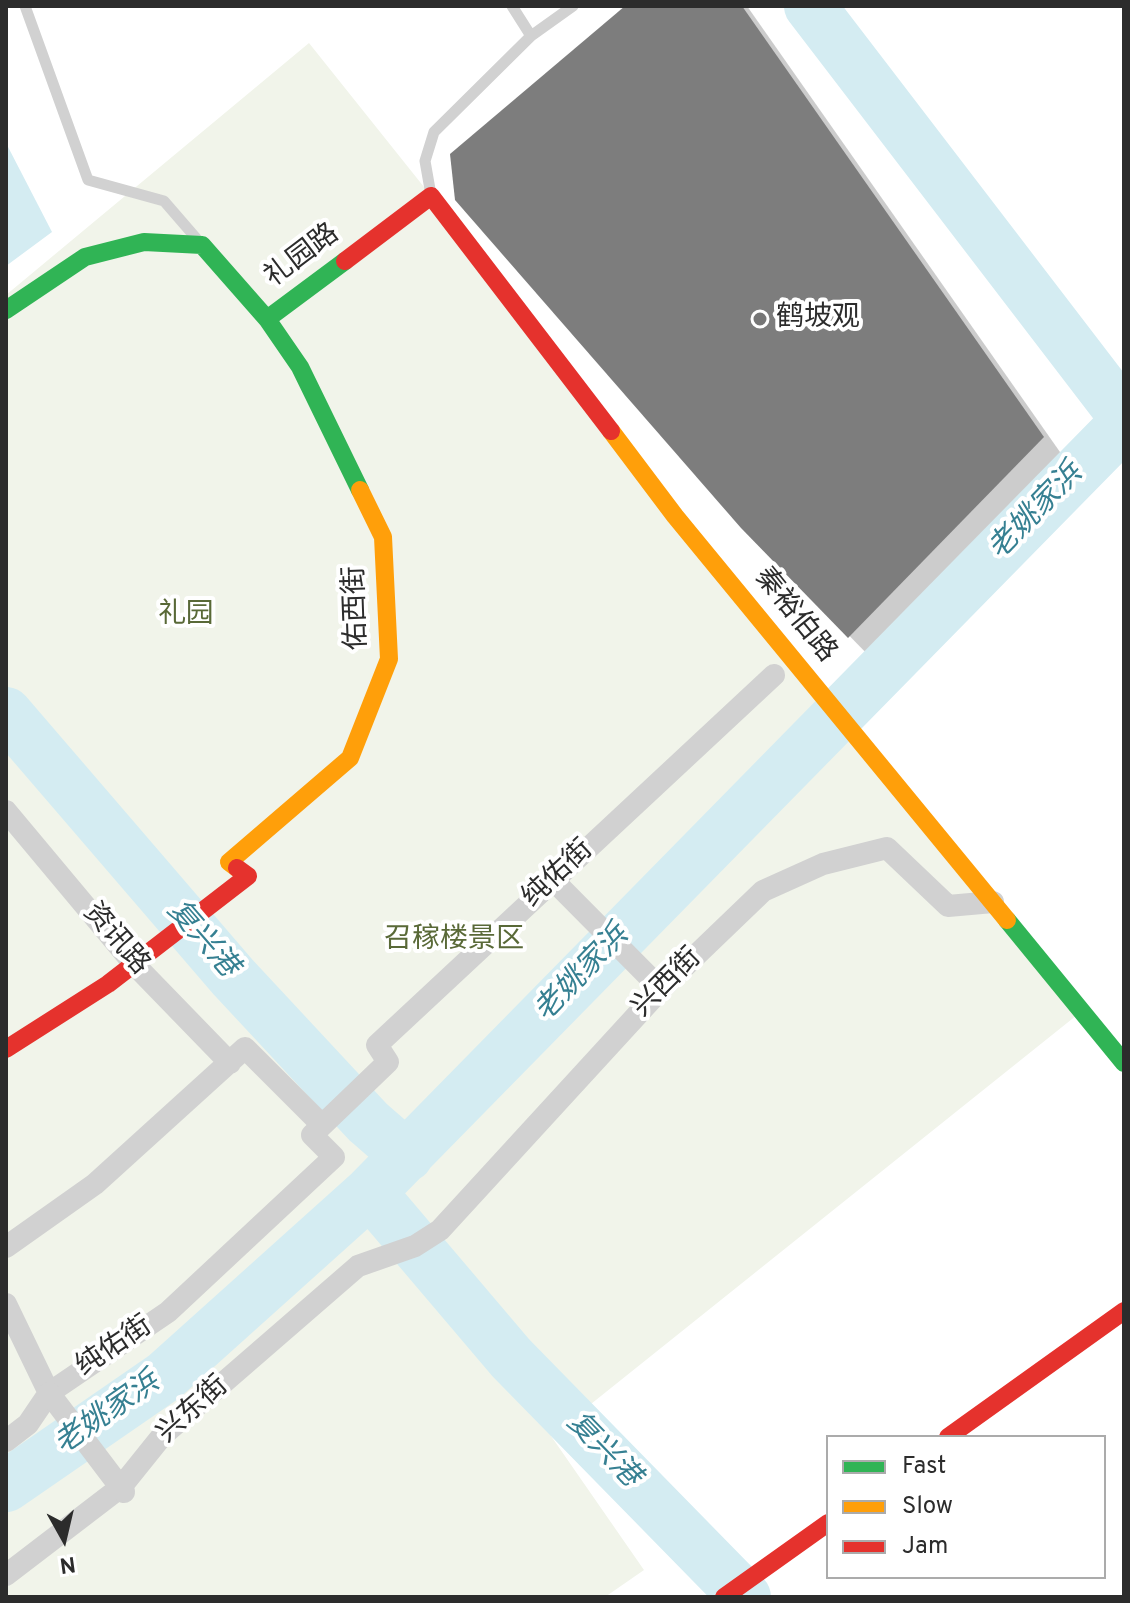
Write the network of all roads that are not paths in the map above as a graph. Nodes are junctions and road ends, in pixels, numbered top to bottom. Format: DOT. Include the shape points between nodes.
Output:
graph roads {
  1 [pos="25,6"];
  2 [pos="512,6"];
  3 [pos="573,6"];
  4 [pos="531,36"];
  5 [pos="431,196"];
  6 [pos="202,245"];
  7 [pos="6,310"];
  8 [pos="267,319"];
  9 [pos="774,675"];
  10 [pos="6,811"];
  11 [pos="553,880"];
  12 [pos="993,902"];
  13 [pos="133,963"];
  14 [pos="661,989"];
  15 [pos="6,1049"];
  16 [pos="230,1063"];
  17 [pos="1124,1063"];
  18 [pos="322,1125"];
  19 [pos="6,1247"];
  20 [pos="388,1257"];
  21 [pos="6,1304"];
  22 [pos="1124,1311"];
  23 [pos="49,1393"];
  24 [pos="951,1435"];
  25 [pos="6,1441"];
  26 [pos="123,1489"];
  27 [pos="826,1524"];
  28 [pos="6,1575"];
  29 [pos="724,1597"];
  1 -- 6 [label="lane" via="88,180 164,201"];
  2 -- 4 [label="lane"];
  3 -- 4 [label="lane"];
  4 -- 5 [label="lane" via="434,132 425,161"];
  5 -- 8 [label="street, 礼园路"];
  5 -- 12 [label="street, 秦裕伯路" via="675,516"];
  6 -- 7 [label="street" via="144,242 85,257"];
  6 -- 8 [label="street, 礼园路"];
  8 -- 13 [label="street, 佑西街" via="300,367 383,537 389,659 350,758 229,862 248,876"];
  9 -- 11 [label="street, 纯佑街"];
  10 -- 13 [label="street, 资讯路"];
  11 -- 14 [label="street"];
  11 -- 18 [label="street, 纯佑街" via="377,1045 388,1062"];
  12 -- 14 [label="street, 兴西街" via="948,906 887,848 823,864 763,891"];
  12 -- 17 [label="street, 秦裕伯路"];
  13 -- 15 [label="street"];
  13 -- 16 [label="street, 资讯路"];
  14 -- 20 [label="street, 兴西街" via="440,1230"];
  16 -- 18 [label="street" via="245,1048"];
  16 -- 19 [label="street" via="95,1184"];
  18 -- 23 [label="street, 纯佑街" via="312,1135 334,1157 168,1312"];
  20 -- 26 [label="street, 兴东街" via="358,1266 162,1436"];
  21 -- 23 [label="street"];
  22 -- 24 [label="street"];
  23 -- 25 [label="street, 纯佑街" via="28,1424"];
  23 -- 26 [label="street, bridge"];
  26 -- 28 [label="street, 兴东街"];
  27 -- 29 [label="street"];
}
